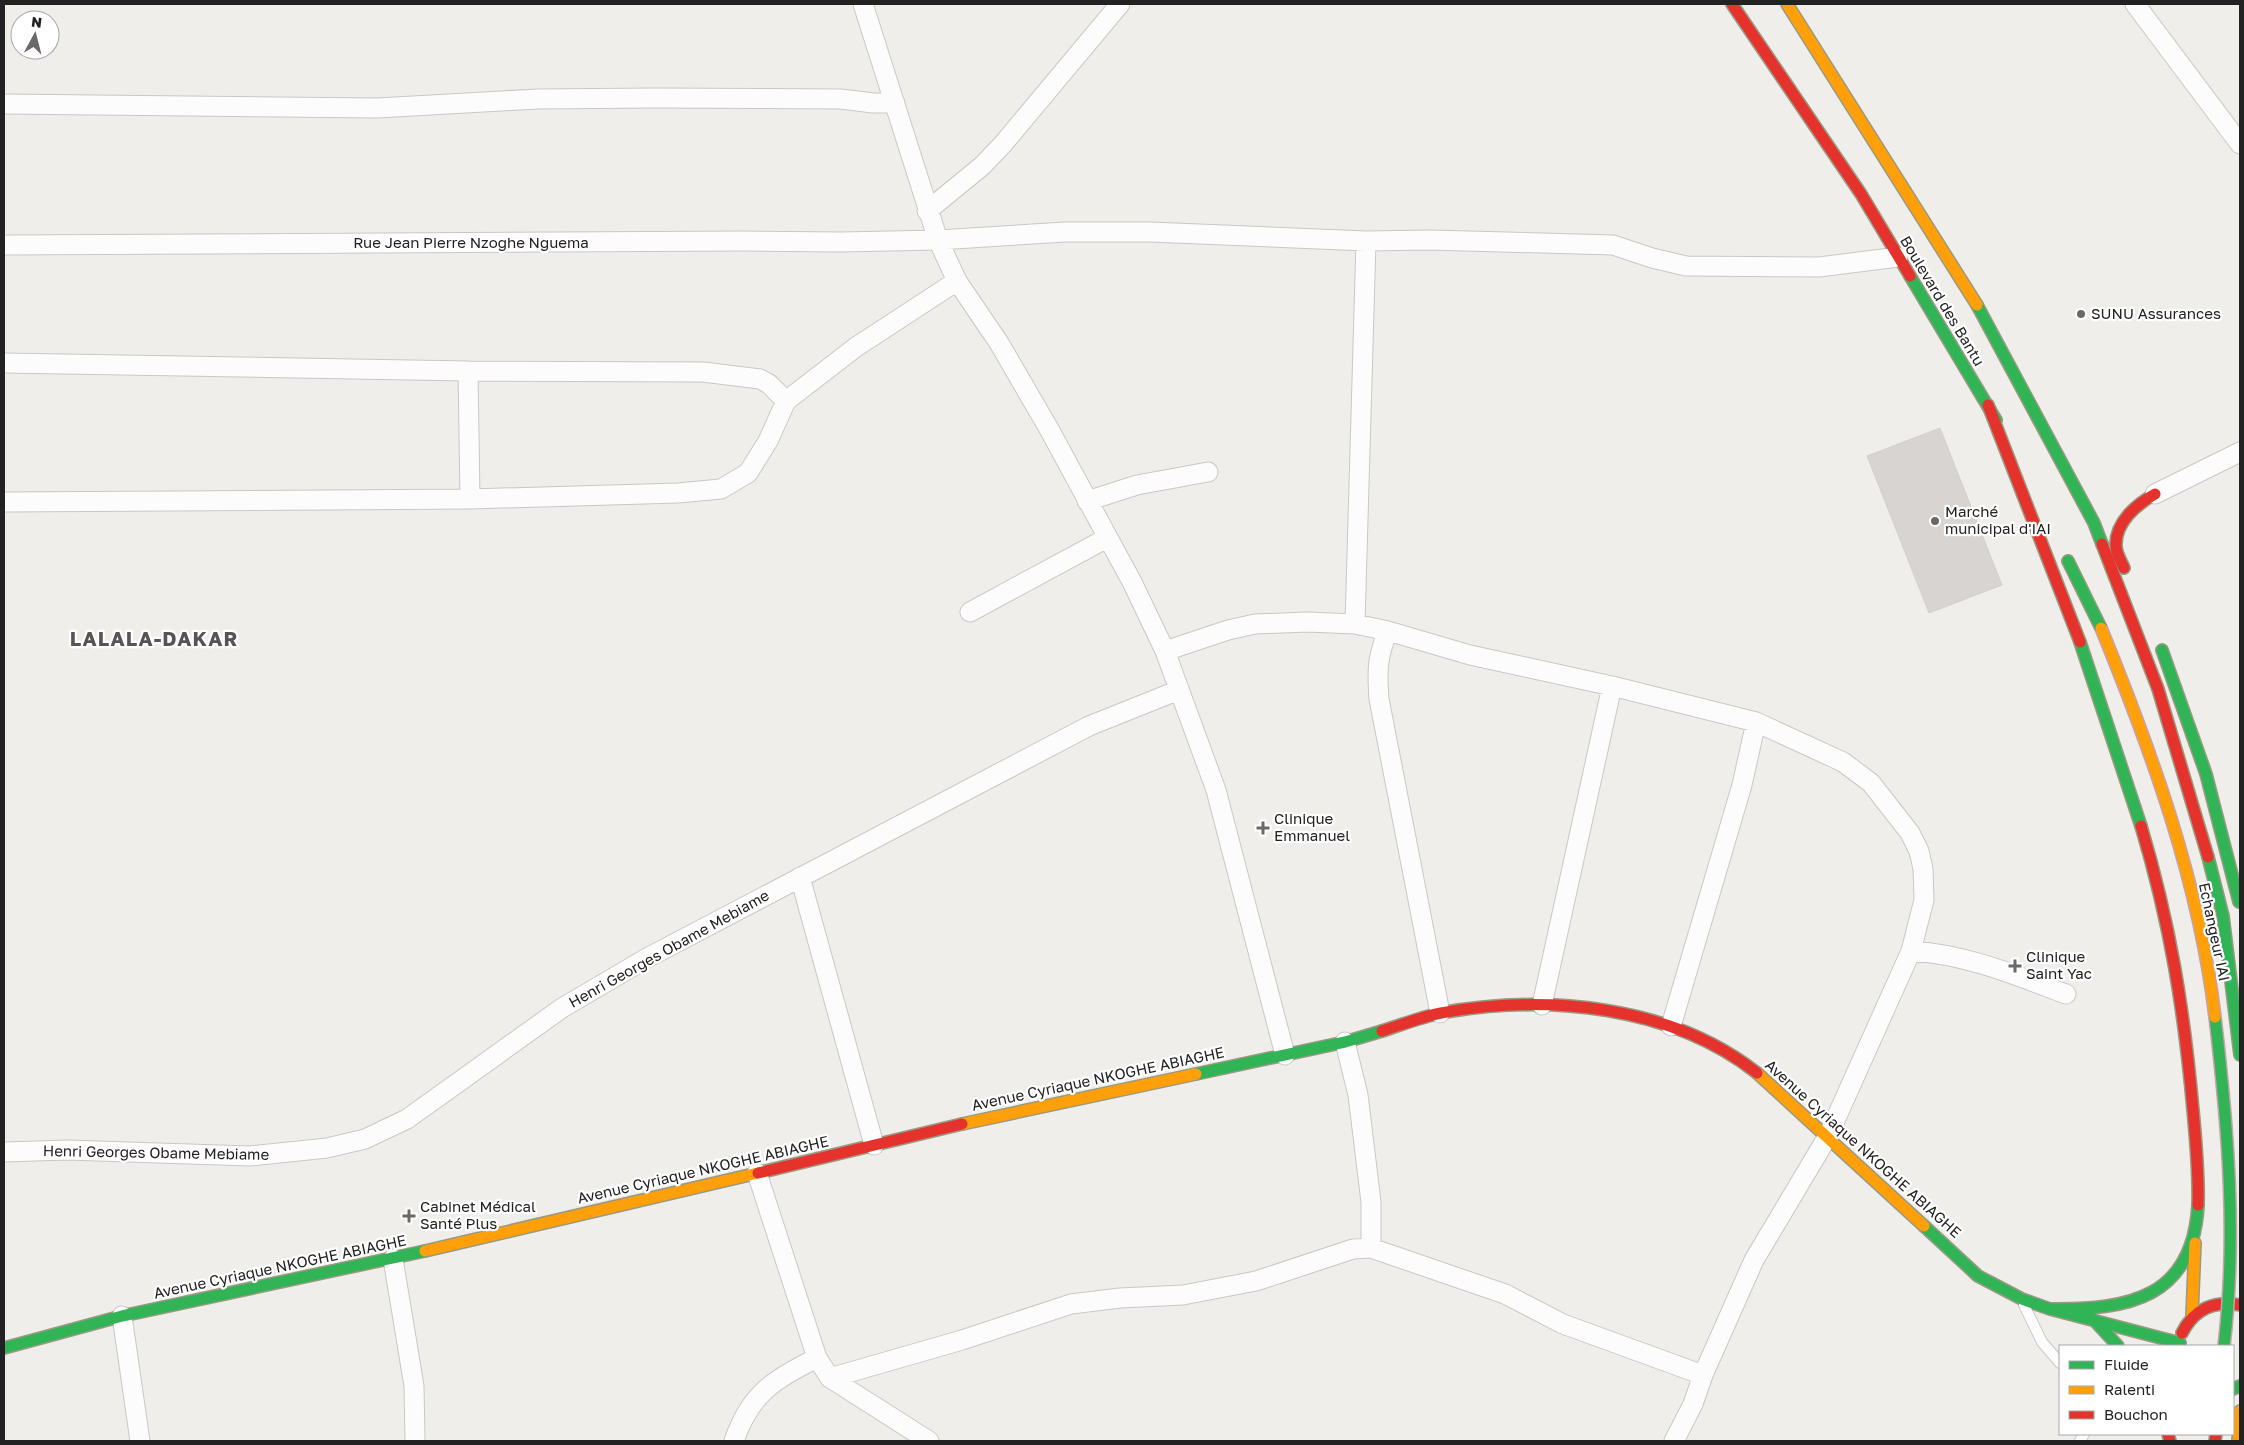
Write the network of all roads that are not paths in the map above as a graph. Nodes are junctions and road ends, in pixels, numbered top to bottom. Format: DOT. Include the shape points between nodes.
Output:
graph roads {
  1 [pos="863,4"];
  2 [pos="1120,4"];
  3 [pos="1732,4"];
  4 [pos="1787,4"];
  5 [pos="2135,4"];
  6 [pos="895,103"];
  7 [pos="4,104"];
  8 [pos="2240,144"];
  9 [pos="927,211"];
  10 [pos="938,240"];
  11 [pos="1366,241"];
  12 [pos="4,245"];
  13 [pos="1898,257"];
  14 [pos="957,281"];
  15 [pos="4,363"];
  16 [pos="468,371"];
  17 [pos="786,401"];
  18 [pos="1988,405"];
  19 [pos="2240,452"];
  20 [pos="1208,472"];
  21 [pos="2033,489"];
  22 [pos="2154,494"];
  23 [pos="470,499"];
  24 [pos="1087,501"];
  25 [pos="4,502"];
  26 [pos="1107,538"];
  27 [pos="2116,546"];
  28 [pos="2062,550"];
  29 [pos="2115,573"];
  30 [pos="2128,576"];
  31 [pos="2136,602"];
  32 [pos="970,612"];
  33 [pos="2132,623"];
  34 [pos="1355,624"];
  35 [pos="1388,631"];
  36 [pos="2156,636"];
  37 [pos="1165,651"];
  38 [pos="1612,686"];
  39 [pos="1179,690"];
  40 [pos="1756,722"];
  41 [pos="800,878"];
  42 [pos="2240,909"];
  43 [pos="1911,951"];
  44 [pos="2066,994"];
  45 [pos="1542,1005"];
  46 [pos="1440,1013"];
  47 [pos="1671,1026"];
  48 [pos="1345,1042"];
  49 [pos="1285,1055"];
  50 [pos="2240,1055"];
  51 [pos="1828,1136"];
  52 [pos="874,1145"];
  53 [pos="4,1152"];
  54 [pos="757,1173"];
  55 [pos="2195,1234"];
  56 [pos="1371,1248"];
  57 [pos="394,1259"];
  58 [pos="2022,1299"];
  59 [pos="2240,1305"];
  60 [pos="2050,1309"];
  61 [pos="122,1316"];
  62 [pos="2192,1316"];
  63 [pos="2092,1318"];
  64 [pos="2117,1345"];
  65 [pos="2180,1345"];
  66 [pos="2224,1345"];
  67 [pos="4,1348"];
  68 [pos="817,1358"];
  69 [pos="2059,1363"];
  70 [pos="1703,1375"];
  71 [pos="830,1378"];
  72 [pos="2240,1411"];
  73 [pos="140,1441"];
  74 [pos="415,1441"];
  75 [pos="734,1441"];
  76 [pos="929,1441"];
  77 [pos="1674,1441"];
  78 [pos="2238,1441"];
  1 -- 6 [label="street"];
  2 -- 9 [label="street" via="1003,144 982,166"];
  3 -- 13 [label="main road, Boulevard des Bantu" via="1861,194"];
  4 -- 29 [label="main road, Boulevard des Bantu" via="1984,316 2094,523"];
  5 -- 8 [label="street"];
  6 -- 7 [label="street" via="841,99 645,98 537,99 378,108"];
  6 -- 9 [label="street"];
  9 -- 10 [label="street"];
  10 -- 11 [label="street, Rue Jean Pierre Nzoghe Nguema" via="1065,232 1150,232"];
  10 -- 12 [label="street, Rue Jean Pierre Nzoghe Nguema"];
  10 -- 14 [label="street"];
  11 -- 13 [label="street, Rue Jean Pierre Nzoghe Nguema" via="1614,245 1686,266 1819,267"];
  11 -- 34 [label="street"];
  13 -- 18 [label="main road, Boulevard des Bantu"];
  14 -- 17 [label="street" via="856,347"];
  14 -- 24 [label="street" via="999,343"];
  15 -- 16 [label="street"];
  16 -- 17 [label="street" via="703,372 760,379"];
  16 -- 23 [label="street"];
  17 -- 23 [label="street" via="768,441 748,473 721,489"];
  18 -- 21 [label="main road, Boulevard des Bantu"];
  18 -- 55 [label="main road" via="2076,625 2139,818 2160,897 2180,990 2189,1064 2196,1148"];
  19 -- 22 [label="street"];
  20 -- 24 [label="street" via="1137,485"];
  22 -- 27 [label="main road" via="2132,510 2119,533"];
  23 -- 25 [label="street"];
  24 -- 26 [label="street"];
  26 -- 32 [label="street"];
  26 -- 37 [label="street"];
  27 -- 29 [label="main road"];
  27 -- 30 [label="main road"];
  28 -- 66 [label="main road, Echangeur IAI, bridge" via="2101,628 2138,719 2188,880 2212,993 2226,1122 2231,1207 2231,1268"];
  29 -- 31 [label="main road"];
  29 -- 33 [label="main road, Boulevard des Bantu"];
  33 -- 50 [label="main road, Echangeur IAI" via="2158,689 2211,864 2223,916"];
  34 -- 35 [label="street"];
  34 -- 37 [label="street" via="1255,624"];
  35 -- 38 [label="street" via="1470,656"];
  35 -- 46 [label="street" via="1379,652 1379,699"];
  36 -- 42 [label="main road" via="2180,691 2203,762 2227,845"];
  37 -- 39 [label="street"];
  38 -- 40 [label="street"];
  38 -- 45 [label="street"];
  39 -- 41 [label="street, Henri Georges Obame Mebiame" via="1089,726"];
  39 -- 49 [label="street" via="1216,790"];
  40 -- 43 [label="street" via="1843,762 1871,783 1910,833 1924,869 1924,900"];
  40 -- 47 [label="street" via="1742,785"];
  41 -- 52 [label="street"];
  41 -- 53 [label="street, Henri Georges Obame Mebiame" via="647,958 562,1008 407,1119 365,1139 327,1148 250,1156 67,1150"];
  43 -- 44 [label="street" via="1992,966"];
  43 -- 51 [label="street"];
  45 -- 46 [label="main road, Avenue Cyriaque NKOGHE ABIAGHE"];
  45 -- 47 [label="main road, Avenue Cyriaque NKOGHE ABIAGHE" via="1616,1011"];
  46 -- 48 [label="main road, Avenue Cyriaque NKOGHE ABIAGHE"];
  47 -- 51 [label="main road, Avenue Cyriaque NKOGHE ABIAGHE" via="1741,1060"];
  48 -- 49 [label="main road, Avenue Cyriaque NKOGHE ABIAGHE"];
  48 -- 56 [label="street" via="1358,1095 1371,1202"];
  49 -- 52 [label="main road, Avenue Cyriaque NKOGHE ABIAGHE"];
  51 -- 58 [label="main road, Avenue Cyriaque NKOGHE ABIAGHE" via="1978,1276"];
  51 -- 70 [label="street" via="1754,1260"];
  52 -- 54 [label="main road, Avenue Cyriaque NKOGHE ABIAGHE"];
  54 -- 57 [label="main road, Avenue Cyriaque NKOGHE ABIAGHE"];
  54 -- 68 [label="street"];
  55 -- 60 [label="main road" via="2182,1266 2168,1282 2148,1295 2120,1306"];
  55 -- 62 [label="main road"];
  56 -- 70 [label="street" via="1505,1294 1563,1324"];
  56 -- 71 [label="street" via="1353,1249 1256,1281 1183,1295 1071,1304"];
  57 -- 61 [label="main road, Avenue Cyriaque NKOGHE ABIAGHE"];
  57 -- 74 [label="street" via="414,1386"];
  58 -- 60 [label="main road, Avenue Cyriaque NKOGHE ABIAGHE"];
  58 -- 69 [label="lane" via="2042,1342"];
  59 -- 62 [label="main road" via="2217,1302"];
  60 -- 63 [label="main road, Avenue Cyriaque NKOGHE ABIAGHE"];
  61 -- 67 [label="main road, Avenue Cyriaque NKOGHE ABIAGHE"];
  61 -- 73 [label="street"];
  62 -- 65 [label="main road" via="2185,1326"];
  63 -- 64 [label="main road"];
  63 -- 65 [label="main road, Avenue Cyriaque NKOGHE ABIAGHE"];
  68 -- 71 [label="street"];
  68 -- 75 [label="street" via="782,1375 761,1392"];
  70 -- 77 [label="street" via="1693,1404"];
  71 -- 76 [label="street"];
  72 -- 78 [label="main road"];
}
